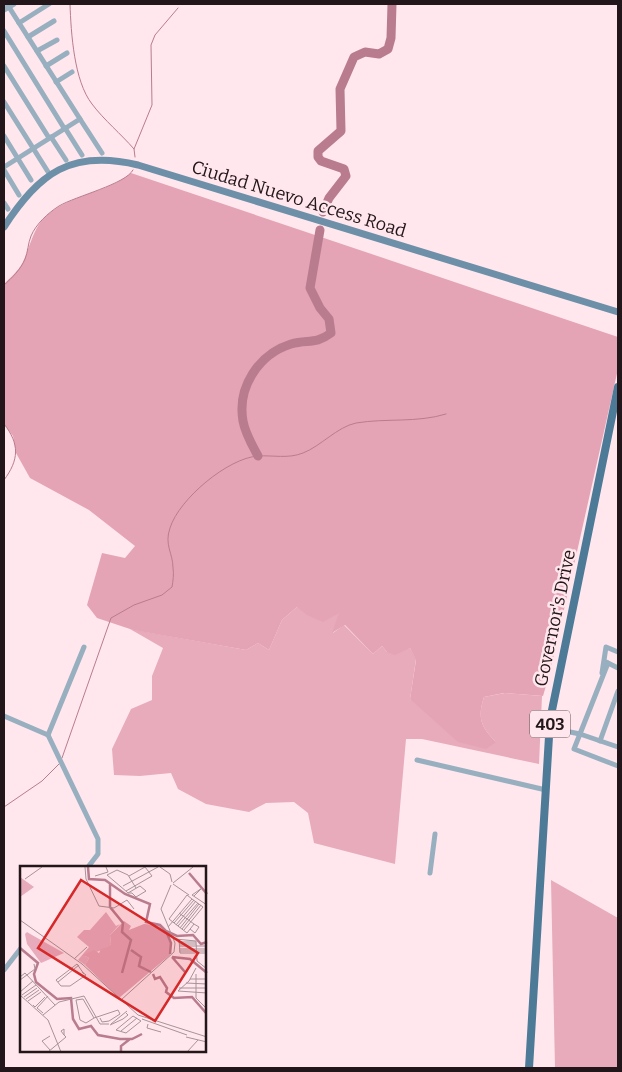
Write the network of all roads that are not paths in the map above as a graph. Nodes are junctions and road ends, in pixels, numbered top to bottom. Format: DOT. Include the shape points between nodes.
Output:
graph roads {
  1 [pos="48,4"];
  2 [pos="8,6"];
  3 [pos="54,21"];
  4 [pos="19,23"];
  5 [pos="4,31"];
  6 [pos="28,37"];
  7 [pos="56,40"];
  8 [pos="37,51"];
  9 [pos="67,53"];
  10 [pos="4,66"];
  11 [pos="46,66"];
  12 [pos="72,72"];
  13 [pos="56,82"];
  14 [pos="4,102"];
  15 [pos="80,119"];
  16 [pos="65,128"];
  17 [pos="4,136"];
  18 [pos="50,137"];
  19 [pos="33,148"];
  20 [pos="102,154"];
  21 [pos="82,155"];
  22 [pos="18,158"];
  23 [pos="66,160"];
  24 [pos="4,168"];
  25 [pos="50,175"];
  26 [pos="31,180"];
  27 [pos="19,194"];
  28 [pos="4,203"];
  29 [pos="8,209"];
  30 [pos="4,227"];
  31 [pos="618,313"];
  32 [pos="618,387"];
  33 [pos="84,647"];
  34 [pos="618,652"];
  35 [pos="606,662"];
  36 [pos="618,668"];
  37 [pos="618,691"];
  38 [pos="4,716"];
  39 [pos="550,728"];
  40 [pos="580,734"];
  41 [pos="48,735"];
  42 [pos="600,741"];
  43 [pos="618,747"];
  44 [pos="416,760"];
  45 [pos="618,766"];
  46 [pos="546,790"];
  47 [pos="435,834"];
  48 [pos="89,866"];
  49 [pos="430,873"];
  50 [pos="20,949"];
  51 [pos="4,970"];
  52 [pos="529,1068"];
  1 -- 4 [label="street"];
  2 -- 4 [label="street"];
  3 -- 6 [label="street"];
  4 -- 6 [label="street"];
  5 -- 16 [label="street"];
  6 -- 8 [label="street"];
  7 -- 8 [label="street"];
  8 -- 11 [label="street"];
  9 -- 11 [label="street"];
  10 -- 18 [label="street"];
  11 -- 13 [label="street"];
  12 -- 13 [label="street"];
  13 -- 15 [label="street"];
  14 -- 19 [label="street"];
  15 -- 16 [label="street"];
  15 -- 20 [label="street"];
  16 -- 18 [label="street"];
  16 -- 21 [label="street"];
  17 -- 22 [label="street"];
  18 -- 19 [label="street"];
  18 -- 23 [label="street"];
  19 -- 22 [label="street"];
  19 -- 25 [label="street"];
  22 -- 24 [label="street"];
  22 -- 26 [label="street"];
  24 -- 27 [label="street"];
  25 -- 30 [label="street, Ciudad Nuevo Access Road" via="28,193"];
  25 -- 31 [label="street, Ciudad Nuevo Access Road" via="64,167 90,160 127,163"];
  28 -- 29 [label="street"];
  32 -- 39 [label="main road, Governor's Drive / 403"];
  33 -- 41 [label="street"];
  34 -- 35 [label="street" via="606,647"];
  35 -- 36 [label="street"];
  35 -- 40 [label="street"];
  37 -- 42 [label="street"];
  38 -- 41 [label="street"];
  39 -- 40 [label="street"];
  39 -- 46 [label="main road, Governor's Drive / 403"];
  40 -- 42 [label="street"];
  40 -- 45 [label="street" via="574,749"];
  41 -- 48 [label="street" via="98,839 98,854"];
  42 -- 43 [label="street"];
  44 -- 46 [label="street"];
  46 -- 52 [label="main road, Governor's Drive / 403"];
  47 -- 49 [label="street"];
  50 -- 51 [label="street"];
}
